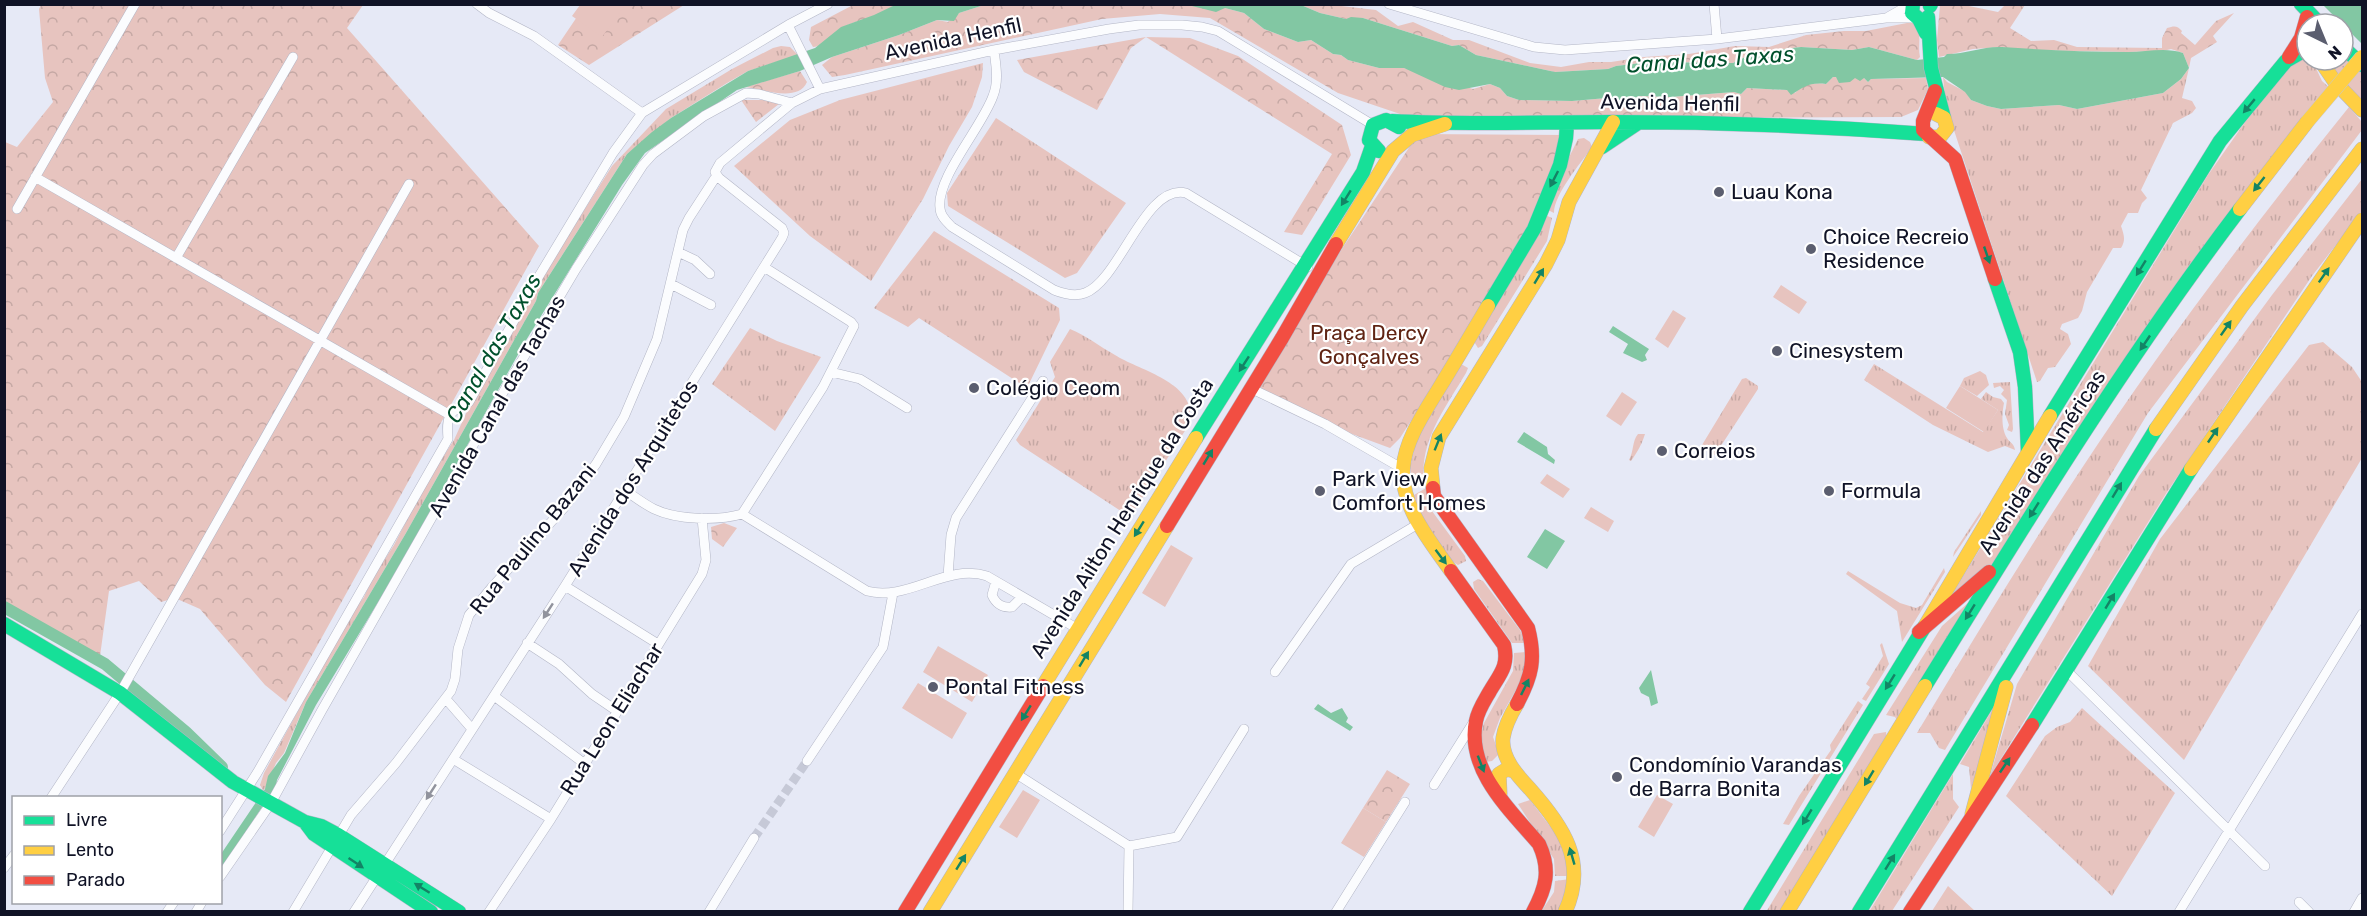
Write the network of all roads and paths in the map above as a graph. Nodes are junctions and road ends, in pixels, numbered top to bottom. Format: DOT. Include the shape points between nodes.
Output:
graph roads {
  1 [pos="135,4"];
  2 [pos="477,4"];
  3 [pos="828,4"];
  4 [pos="1389,4"];
  5 [pos="1714,4"];
  6 [pos="1922,10"];
  7 [pos="1886,18"];
  8 [pos="788,25"];
  9 [pos="1717,39"];
  10 [pos="2295,47"];
  11 [pos="994,50"];
  12 [pos="2295,56"];
  13 [pos="293,57"];
  14 [pos="2362,57"];
  15 [pos="2286,61"];
  16 [pos="2329,72"];
  17 [pos="1934,85"];
  18 [pos="820,89"];
  19 [pos="792,103"];
  20 [pos="2362,110"];
  21 [pos="642,113"];
  22 [pos="1359,116"];
  23 [pos="1944,118"];
  24 [pos="1392,121"];
  25 [pos="1613,122"];
  26 [pos="1639,122"];
  27 [pos="1567,123"];
  28 [pos="1445,124"];
  29 [pos="1373,125"];
  30 [pos="1926,127"];
  31 [pos="1371,144"];
  32 [pos="1397,147"];
  33 [pos="2362,149"];
  34 [pos="1594,158"];
  35 [pos="717,176"];
  36 [pos="35,177"];
  37 [pos="409,184"];
  38 [pos="17,209"];
  39 [pos="2362,220"];
  40 [pos="1324,234"];
  41 [pos="1337,242"];
  42 [pos="678,252"];
  43 [pos="176,258"];
  44 [pos="1304,265"];
  45 [pos="764,267"];
  46 [pos="1318,273"];
  47 [pos="710,274"];
  48 [pos="671,284"];
  49 [pos="711,305"];
  50 [pos="320,340"];
  51 [pos="1461,351"];
  52 [pos="1485,364"];
  53 [pos="831,372"];
  54 [pos="1043,381"];
  55 [pos="1250,388"];
  56 [pos="907,408"];
  57 [pos="450,415"];
  58 [pos="2028,452"];
  59 [pos="1403,469"];
  60 [pos="1168,483"];
  61 [pos="626,491"];
  62 [pos="1186,492"];
  63 [pos="742,514"];
  64 [pos="702,518"];
  65 [pos="1418,524"];
  66 [pos="2001,562"];
  67 [pos="1469,571"];
  68 [pos="948,576"];
  69 [pos="996,581"];
  70 [pos="565,586"];
  71 [pos="893,593"];
  72 [pos="1022,597"];
  73 [pos="2362,614"];
  74 [pos="4,624"];
  75 [pos="1078,629"];
  76 [pos="1919,632"];
  77 [pos="527,643"];
  78 [pos="658,644"];
  79 [pos="2017,658"];
  80 [pos="2067,671"];
  81 [pos="1275,672"];
  82 [pos="120,693"];
  83 [pos="494,696"];
  84 [pos="446,699"];
  85 [pos="617,711"];
  86 [pos="1476,718"];
  87 [pos="472,729"];
  88 [pos="1244,729"];
  89 [pos="453,759"];
  90 [pos="807,761"];
  91 [pos="585,764"];
  92 [pos="1514,771"];
  93 [pos="1015,773"];
  94 [pos="1434,785"];
  95 [pos="249,791"];
  96 [pos="52,796"];
  97 [pos="1501,796"];
  98 [pos="270,802"];
  99 [pos="972,802"];
  100 [pos="1405,802"];
  101 [pos="990,813"];
  102 [pos="1972,814"];
  103 [pos="550,819"];
  104 [pos="222,828"];
  105 [pos="2229,830"];
  106 [pos="754,838"];
  107 [pos="334,840"];
  108 [pos="1129,846"];
  109 [pos="2265,866"];
  110 [pos="380,871"];
  111 [pos="222,874"];
  112 [pos="2362,898"];
  113 [pos="2299,902"];
  114 [pos="293,912"];
  115 [pos="354,912"];
  116 [pos="431,912"];
  117 [pos="459,912"];
  118 [pos="489,912"];
  119 [pos="709,912"];
  120 [pos="905,912"];
  121 [pos="930,912"];
  122 [pos="1128,912"];
  123 [pos="1336,912"];
  124 [pos="1533,912"];
  125 [pos="1565,912"];
  126 [pos="1750,912"];
  127 [pos="1787,912"];
  128 [pos="1858,912"];
  129 [pos="1910,912"];
  130 [pos="2179,912"];
  131 [pos="2309,912"];
  132 [pos="2354,912"];
  1 -- 36 [label="street"];
  2 -- 21 [label="street" via="534,36"];
  3 -- 8 [label="street"];
  4 -- 9 [label="street" via="1534,47 1597,49"];
  5 -- 9 [label="street"];
  6 -- 7 [label="street"];
  6 -- 7 [label="street"];
  6 -- 17 [label="main road"];
  7 -- 9 [label="street"];
  8 -- 18 [label="street"];
  8 -- 21 [label="street"];
  10 -- 15 [label="main road"];
  11 -- 18 [label="street, Avenida Henfil"];
  11 -- 22 [label="street, Avenida Henfil" via="1129,26 1202,27 1218,32"];
  11 -- 44 [label="street" via="994,95 945,180 940,197 939,208 952,227 1054,290 1084,294 1100,283 1150,211 1178,191"];
  12 -- 15 [label="main road, Avenida das Américas"];
  13 -- 43 [label="street"];
  14 -- 66 [label="main road, Avenida das Américas, one-way, bridge" via="2307,122 2191,276"];
  15 -- 58 [label="main road, Avenida das Américas, one-way" via="2220,141"];
  16 -- 20 [label="main road"];
  17 -- 23 [label="main road"];
  17 -- 30 [label="main road"];
  18 -- 19 [label="street"];
  19 -- 35 [label="street" via="720,163"];
  19 -- 98 [label="street, Avenida Canal das Tachas" via="746,93 704,116 643,165 512,377"];
  21 -- 57 [label="street" via="613,153 533,286 469,402"];
  22 -- 29 [label="street, Avenida Henfil"];
  22 -- 31 [label="street"];
  23 -- 30 [label="main road" via="1935,113"];
  23 -- 30 [label="main road" via="1947,123 1940,137"];
  24 -- 28 [label="main road, Avenida Henfil"];
  24 -- 29 [label="main road"];
  24 -- 32 [label="main road" via="1401,130"];
  25 -- 26 [label="main road, Avenida Henfil"];
  25 -- 27 [label="main road, Avenida Henfil"];
  25 -- 34 [label="main road"];
  26 -- 30 [label="main road, Avenida Henfil" via="1895,130 1917,121"];
  26 -- 34 [label="main road" via="1613,138"];
  27 -- 28 [label="main road, Avenida Henfil"];
  27 -- 51 [label="main road, one-way" via="1562,163 1534,229"];
  28 -- 32 [label="main road, Avenida Henfil" via="1412,135"];
  29 -- 31 [label="main road" via="1368,136"];
  30 -- 58 [label="main road, one-way" via="1955,159 2020,352"];
  31 -- 32 [label="main road" via="1382,152"];
  31 -- 40 [label="main road, Avenida Ailton Henrique da Costa, one-way" via="1363,172"];
  32 -- 41 [label="main road, Avenida Ailton Henrique da Costa"];
  79 -- 33 [label="main road, one-way" via="2158,426 2242,306"];
  52 -- 34 [label="main road, one-way" via="1546,264 1569,202"];
  35 -- 42 [label="street, Rua Paulino Bazani" via="688,218"];
  35 -- 45 [label="street, Avenida dos Arquitetos" via="782,228 782,238"];
  36 -- 38 [label="street"];
  36 -- 43 [label="street"];
  37 -- 50 [label="street"];
  80 -- 39 [label="main road, one-way" via="2184,480"];
  40 -- 41 [label="main road"];
  40 -- 44 [label="main road, Avenida Ailton Henrique da Costa"];
  41 -- 46 [label="main road, Avenida Ailton Henrique da Costa"];
  42 -- 47 [label="street" via="695,260"];
  42 -- 48 [label="street, Rua Paulino Bazani"];
  43 -- 50 [label="street"];
  44 -- 46 [label="street"];
  44 -- 60 [label="main road, Avenida Ailton Henrique da Costa, one-way"];
  45 -- 53 [label="street" via="854,326"];
  45 -- 61 [label="street, Avenida dos Arquitetos"];
  46 -- 55 [label="main road, Avenida Ailton Henrique da Costa"];
  48 -- 49 [label="street"];
  48 -- 84 [label="street, Rua Paulino Bazani" via="657,339 624,417 563,509 470,615 458,649 454,685"];
  50 -- 57 [label="street"];
  50 -- 82 [label="street"];
  51 -- 52 [label="main road"];
  51 -- 59 [label="main road" via="1409,443"];
  67 -- 52 [label="main road, one-way" via="1434,496 1431,468 1439,437"];
  53 -- 56 [label="street" via="860,379"];
  53 -- 63 [label="street"];
  54 -- 68 [label="street" via="956,518"];
  55 -- 59 [label="street"];
  62 -- 55 [label="main road, Avenida Ailton Henrique da Costa, one-way"];
  57 -- 95 [label="street" via="446,421 448,439"];
  58 -- 76 [label="main road, Avenida das Américas"];
  59 -- 65 [label="main road"];
  60 -- 62 [label="main road"];
  60 -- 75 [label="main road, Avenida Ailton Henrique da Costa, one-way"];
  61 -- 64 [label="street" via="653,509"];
  61 -- 70 [label="street, Avenida dos Arquitetos"];
  93 -- 62 [label="main road, Avenida Ailton Henrique da Costa, one-way"];
  63 -- 64 [label="street"];
  63 -- 71 [label="street" via="857,586 877,594"];
  64 -- 78 [label="street, Rua Leon Eliachar" via="706,567"];
  65 -- 67 [label="main road, one-way"];
  65 -- 81 [label="street" via="1351,564"];
  66 -- 76 [label="main road"];
  66 -- 127 [label="main road, Avenida das Américas, one-way"];
  67 -- 86 [label="main road" via="1506,657 1505,666"];
  92 -- 67 [label="main road, one-way" via="1502,743 1508,721 1529,680 1534,648 1528,628"];
  68 -- 69 [label="street" via="976,573"];
  68 -- 71 [label="street"];
  69 -- 72 [label="street"];
  69 -- 72 [label="street" via="993,595 1002,607 1012,607"];
  70 -- 77 [label="street, Avenida dos Arquitetos, one-way"];
  70 -- 78 [label="street"];
  71 -- 90 [label="street" via="883,647"];
  72 -- 75 [label="street"];
  73 -- 105 [label="street"];
  74 -- 82 [label="main road"];
  75 -- 99 [label="main road, Avenida Ailton Henrique da Costa, one-way"];
  76 -- 126 [label="main road, Avenida das Américas, one-way"];
  77 -- 83 [label="street, Avenida dos Arquitetos"];
  77 -- 85 [label="street"];
  78 -- 85 [label="street, Rua Leon Eliachar"];
  79 -- 102 [label="main road"];
  128 -- 79 [label="main road, one-way"];
  102 -- 80 [label="main road, one-way"];
  80 -- 105 [label="street"];
  82 -- 95 [label="main road"];
  82 -- 96 [label="street"];
  83 -- 87 [label="street, Avenida dos Arquitetos"];
  83 -- 91 [label="street"];
  84 -- 87 [label="street"];
  84 -- 107 [label="street, Rua Paulino Bazani"];
  85 -- 91 [label="street, Rua Leon Eliachar"];
  86 -- 94 [label="street"];
  86 -- 97 [label="main road, one-way" via="1474,737 1479,762"];
  87 -- 89 [label="street, Avenida dos Arquitetos"];
  88 -- 108 [label="street" via="1177,837"];
  89 -- 103 [label="street"];
  89 -- 110 [label="street, Avenida dos Arquitetos, one-way"];
  91 -- 103 [label="street, Rua Leon Eliachar"];
  92 -- 97 [label="main road" via="1507,769 1499,774"];
  125 -- 92 [label="main road, one-way" via="1576,876 1572,850 1541,802"];
  93 -- 101 [label="main road, Avenida Ailton Henrique da Costa"];
  93 -- 108 [label="street"];
  95 -- 98 [label="main road"];
  95 -- 104 [label="street"];
  97 -- 124 [label="main road" via="1546,856 1548,878"];
  98 -- 107 [label="main road" via="305,822 315,834"];
  98 -- 111 [label="street, Avenida Canal das Tachas"];
  99 -- 101 [label="main road"];
  99 -- 120 [label="main road, Avenida Ailton Henrique da Costa"];
  100 -- 123 [label="street"];
  121 -- 101 [label="main road, Avenida Ailton Henrique da Costa, one-way"];
  102 -- 129 [label="main road"];
  103 -- 118 [label="street, Rua Leon Eliachar"];
  105 -- 109 [label="street"];
  105 -- 130 [label="street"];
  106 -- 119 [label="street"];
  107 -- 110 [label="main road"];
  107 -- 114 [label="street, Rua Paulino Bazani"];
  108 -- 122 [label="street"];
  110 -- 115 [label="street, Avenida dos Arquitetos"];
  110 -- 116 [label="main road"];
  117 -- 110 [label="main road, one-way"];
  112 -- 132 [label="street"];
  113 -- 131 [label="street"];
}
